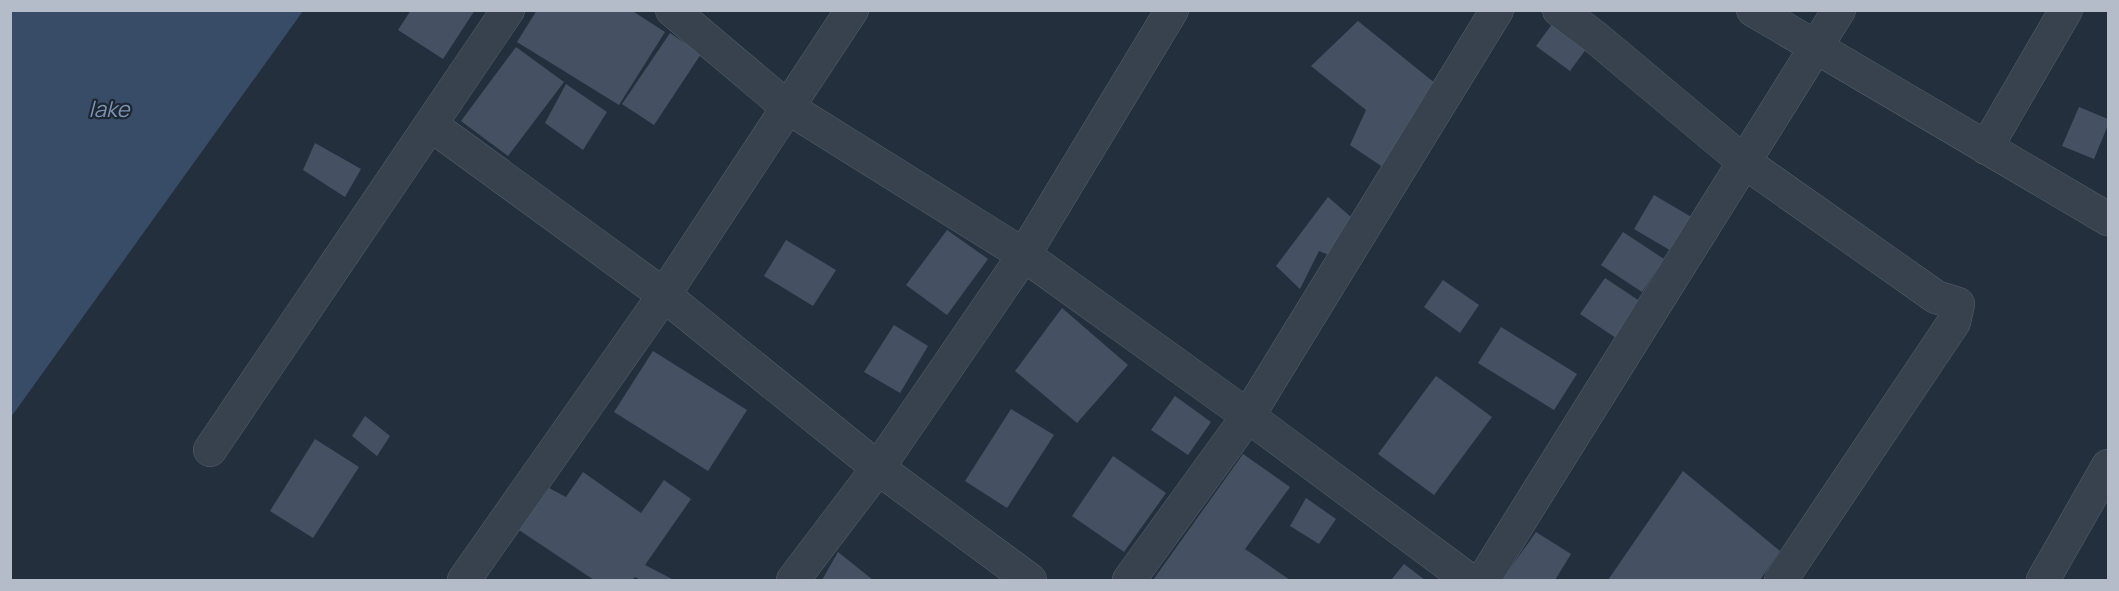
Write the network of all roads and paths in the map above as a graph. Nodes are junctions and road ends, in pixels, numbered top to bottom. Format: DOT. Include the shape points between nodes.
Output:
graph roads {
  1 [pos="508,10"];
  2 [pos="672,10"];
  3 [pos="852,10"];
  4 [pos="1172,10"];
  5 [pos="1497,10"];
  6 [pos="1559,10"];
  7 [pos="1753,10"];
  8 [pos="1839,10"];
  9 [pos="2066,10"];
  10 [pos="1816,48"];
  11 [pos="787,107"];
  12 [pos="430,125"];
  13 [pos="1986,148"];
  14 [pos="1743,160"];
  15 [pos="2109,219"];
  16 [pos="1024,255"];
  17 [pos="664,295"];
  18 [pos="1248,416"];
  19 [pos="210,450"];
  20 [pos="2109,466"];
  21 [pos="878,468"];
  22 [pos="464,580"];
  23 [pos="793,580"];
  24 [pos="1030,580"];
  25 [pos="1130,580"];
  26 [pos="1469,580"];
  27 [pos="1483,580"];
  28 [pos="1781,580"];
  29 [pos="2043,580"];
  1 -- 12 [label="street"];
  2 -- 11 [label="street"];
  3 -- 11 [label="street"];
  4 -- 16 [label="street"];
  5 -- 18 [label="street"];
  6 -- 14 [label="street"];
  7 -- 10 [label="street"];
  8 -- 10 [label="street"];
  9 -- 13 [label="street"];
  10 -- 13 [label="street"];
  10 -- 14 [label="street"];
  11 -- 16 [label="street"];
  11 -- 17 [label="street"];
  12 -- 17 [label="street"];
  12 -- 19 [label="street"];
  13 -- 15 [label="street"];
  14 -- 27 [label="street"];
  14 -- 28 [label="street" via="1936,297 1959,304 1954,322"];
  16 -- 18 [label="street"];
  16 -- 21 [label="street"];
  17 -- 21 [label="street"];
  17 -- 22 [label="street"];
  18 -- 25 [label="street"];
  18 -- 26 [label="street"];
  20 -- 29 [label="street"];
  21 -- 23 [label="street"];
  21 -- 24 [label="street"];
}
